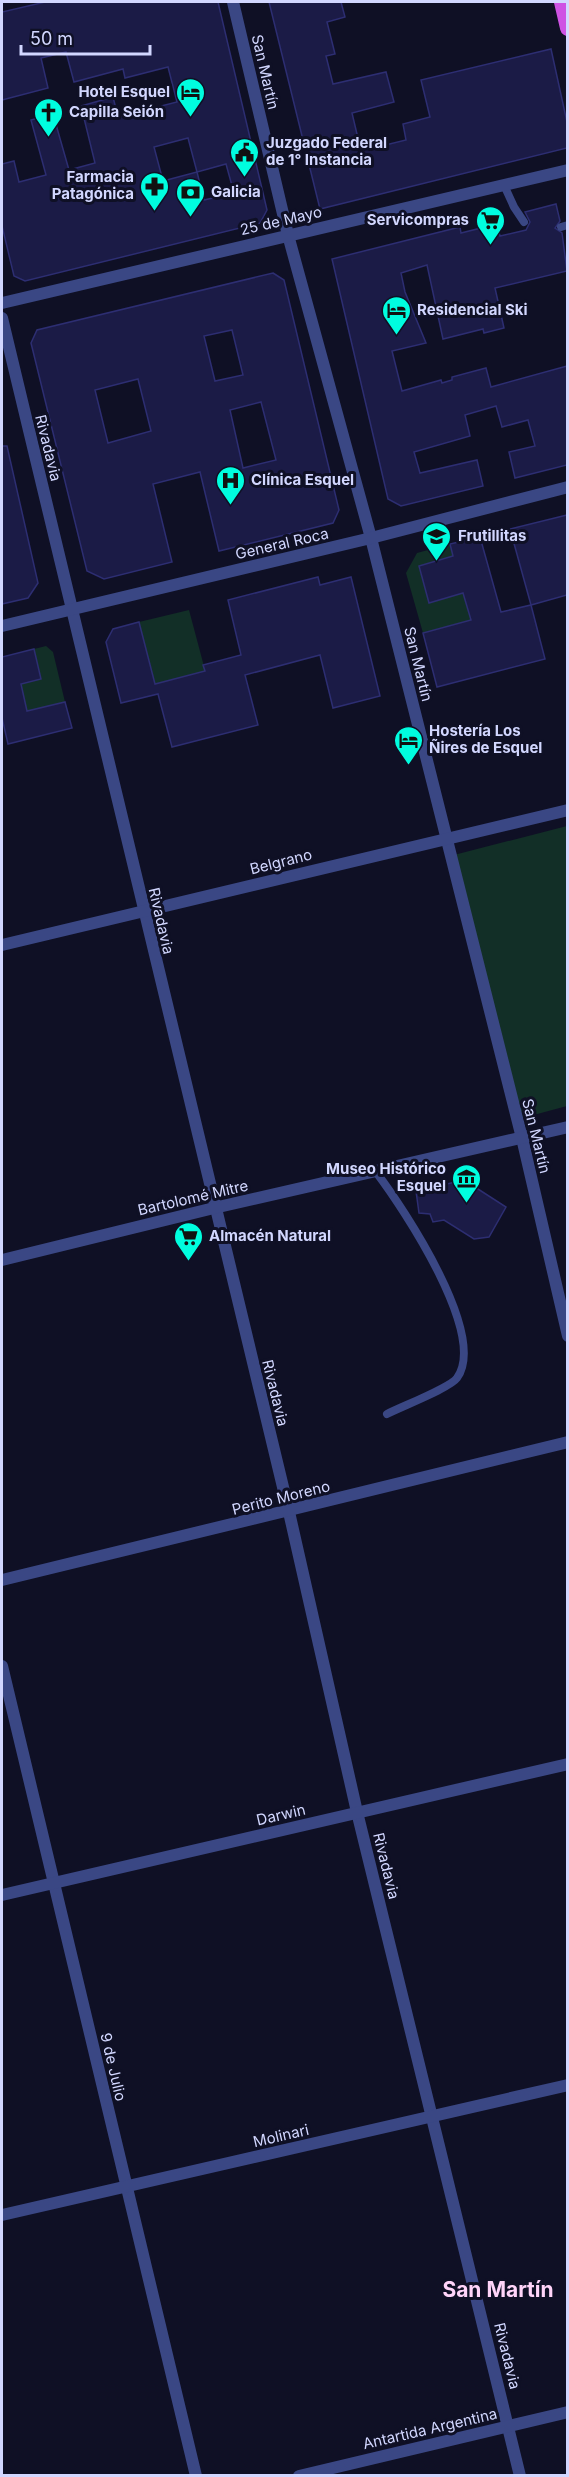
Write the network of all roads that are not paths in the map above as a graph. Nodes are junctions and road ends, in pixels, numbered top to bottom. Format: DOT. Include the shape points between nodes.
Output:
graph roads {
  1 [pos="233,2"];
  2 [pos="562,2"];
  3 [pos="567,28"];
  4 [pos="567,170"];
  5 [pos="504,185"];
  6 [pos="524,222"];
  7 [pos="288,235"];
  8 [pos="2,303"];
  9 [pos="2,318"];
  10 [pos="567,487"];
  11 [pos="371,538"];
  12 [pos="72,610"];
  13 [pos="2,626"];
  14 [pos="567,810"];
  15 [pos="446,838"];
  16 [pos="143,911"];
  17 [pos="2,945"];
  18 [pos="567,1127"];
  19 [pos="522,1138"];
  20 [pos="376,1172"];
  21 [pos="214,1208"];
  22 [pos="2,1260"];
  23 [pos="567,1336"];
  24 [pos="387,1414"];
  25 [pos="567,1442"];
  26 [pos="289,1512"];
  27 [pos="2,1580"];
  28 [pos="2,1666"];
  29 [pos="567,1764"];
  30 [pos="357,1812"];
  31 [pos="53,1882"];
  32 [pos="2,1895"];
  33 [pos="567,2085"];
  34 [pos="434,2117"];
  35 [pos="126,2186"];
  36 [pos="2,2216"];
  37 [pos="567,2412"];
  38 [pos="508,2426"];
  39 [pos="196,2475"];
  40 [pos="299,2475"];
  41 [pos="520,2475"];
  1 -- 7 [label="street, San Martín"];
  2 -- 3 [label="highway"];
  4 -- 5 [label="street, 25 de Mayo"];
  5 -- 6 [label="lane"];
  5 -- 7 [label="street, 25 de Mayo"];
  7 -- 8 [label="street, 25 de Mayo"];
  7 -- 11 [label="street, San Martín"];
  9 -- 12 [label="street, Rivadavia"];
  10 -- 11 [label="street, General Roca"];
  11 -- 12 [label="street, General Roca"];
  11 -- 15 [label="street, San Martín"];
  12 -- 13 [label="street, General Roca"];
  12 -- 16 [label="street, Rivadavia"];
  14 -- 15 [label="street, Belgrano"];
  15 -- 16 [label="street, Belgrano"];
  15 -- 19 [label="street, San Martín"];
  16 -- 17 [label="street, Belgrano"];
  16 -- 21 [label="street, Rivadavia"];
  18 -- 19 [label="street, Bartolomé Mitre"];
  19 -- 20 [label="street, Bartolomé Mitre"];
  19 -- 23 [label="street, San Martín"];
  20 -- 21 [label="street, Bartolomé Mitre"];
  20 -- 24 [label="lane" via="395,1197 451,1298 466,1354 455,1381"];
  21 -- 22 [label="street, Bartolomé Mitre"];
  21 -- 26 [label="street, Rivadavia"];
  25 -- 26 [label="street, Perito Moreno"];
  26 -- 27 [label="street, Perito Moreno"];
  26 -- 30 [label="street, Rivadavia"];
  28 -- 31 [label="street, 9 de Julio"];
  29 -- 30 [label="street, Darwin"];
  30 -- 31 [label="street, Darwin"];
  30 -- 34 [label="street, Rivadavia"];
  31 -- 32 [label="street, Darwin"];
  31 -- 35 [label="street, 9 de Julio"];
  33 -- 34 [label="street, Molinari"];
  34 -- 35 [label="street, Molinari"];
  34 -- 38 [label="street, Rivadavia"];
  35 -- 36 [label="street, Molinari"];
  35 -- 39 [label="street, 9 de Julio"];
  37 -- 38 [label="street, Antartida Argentina"];
  38 -- 40 [label="street, Antartida Argentina"];
  38 -- 41 [label="street, Rivadavia"];
}
